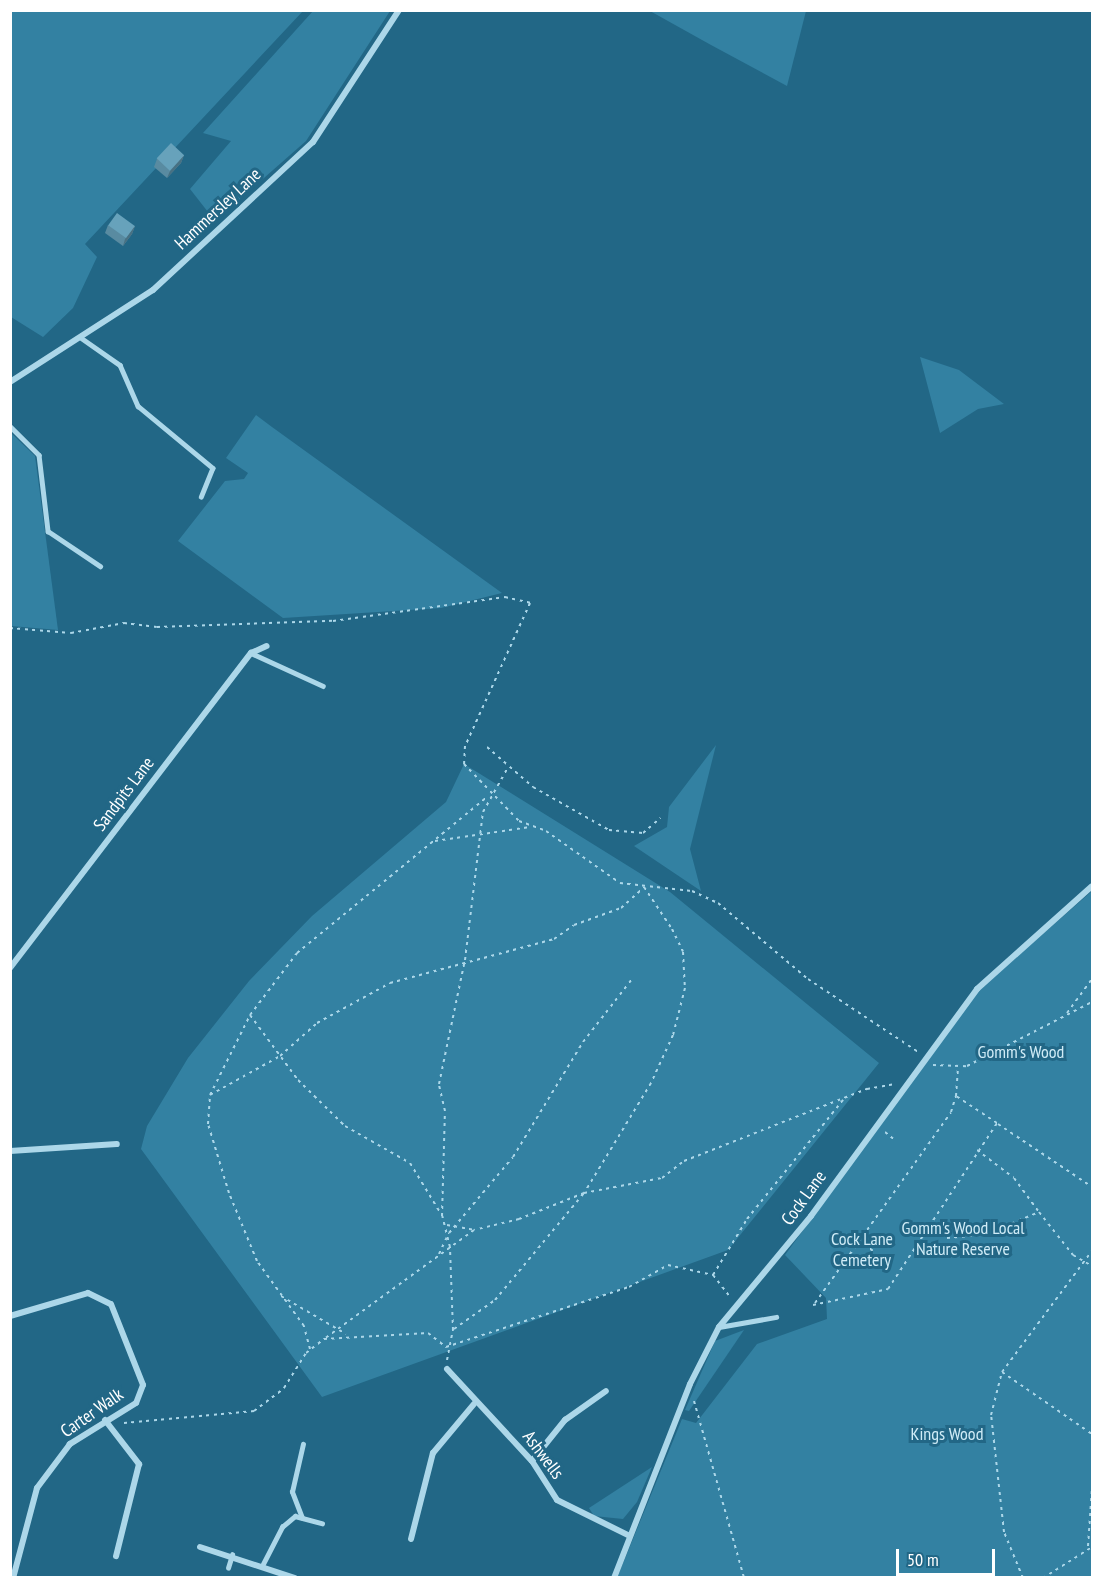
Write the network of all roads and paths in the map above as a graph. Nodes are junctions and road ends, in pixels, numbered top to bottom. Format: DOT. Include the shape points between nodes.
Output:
graph roads {
  1 [pos="399,10"];
  2 [pos="80,337"];
  3 [pos="10,382"];
  4 [pos="10,426"];
  5 [pos="201,497"];
  6 [pos="99,566"];
  7 [pos="10,628"];
  8 [pos="267,646"];
  9 [pos="251,653"];
  10 [pos="323,686"];
  11 [pos="487,747"];
  12 [pos="507,769"];
  13 [pos="492,790"];
  14 [pos="488,796"];
  15 [pos="660,818"];
  16 [pos="532,826"];
  17 [pos="480,835"];
  18 [pos="435,841"];
  19 [pos="1092,886"];
  20 [pos="644,887"];
  21 [pos="465,960"];
  22 [pos="10,968"];
  23 [pos="632,979"];
  24 [pos="1092,980"];
  25 [pos="1092,1002"];
  26 [pos="1067,1013"];
  27 [pos="250,1015"];
  28 [pos="918,1052"];
  29 [pos="280,1056"];
  30 [pos="934,1066"];
  31 [pos="958,1069"];
  32 [pos="903,1083"];
  33 [pos="210,1095"];
  34 [pos="956,1096"];
  35 [pos="845,1098"];
  36 [pos="997,1123"];
  37 [pos="117,1144"];
  38 [pos="977,1150"];
  39 [pos="10,1151"];
  40 [pos="1092,1187"];
  41 [pos="584,1193"];
  42 [pos="1040,1212"];
  43 [pos="442,1216"];
  44 [pos="446,1225"];
  45 [pos="928,1226"];
  46 [pos="454,1227"];
  47 [pos="474,1230"];
  48 [pos="449,1233"];
  49 [pos="857,1240"];
  50 [pos="450,1247"];
  51 [pos="873,1251"];
  52 [pos="1092,1251"];
  53 [pos="438,1256"];
  54 [pos="1083,1264"];
  55 [pos="1092,1266"];
  56 [pos="713,1275"];
  57 [pos="279,1294"];
  58 [pos="737,1303"];
  59 [pos="10,1316"];
  60 [pos="776,1317"];
  61 [pos="719,1327"];
  62 [pos="336,1328"];
  63 [pos="453,1330"];
  64 [pos="346,1334"];
  65 [pos="324,1339"];
  66 [pos="446,1347"];
  67 [pos="310,1349"];
  68 [pos="447,1369"];
  69 [pos="1002,1372"];
  70 [pos="690,1384"];
  71 [pos="606,1391"];
  72 [pos="474,1404"];
  73 [pos="105,1420"];
  74 [pos="129,1423"];
  75 [pos="1092,1434"];
  76 [pos="303,1444"];
  77 [pos="532,1461"];
  78 [pos="1092,1487"];
  79 [pos="302,1518"];
  80 [pos="322,1522"];
  81 [pos="630,1536"];
  82 [pos="411,1539"];
  83 [pos="1088,1546"];
  84 [pos="200,1547"];
  85 [pos="1092,1547"];
  86 [pos="232,1555"];
  87 [pos="116,1556"];
  88 [pos="263,1564"];
  89 [pos="228,1568"];
  90 [pos="13,1578"];
  91 [pos="295,1578"];
  92 [pos="614,1578"];
  93 [pos="744,1578"];
  94 [pos="1023,1578"];
  95 [pos="1043,1578"];
  1 -- 2 [label="street, Hammersley Lane" via="313,142 153,290"];
  2 -- 3 [label="street, Hammersley Lane"];
  2 -- 5 [label="lane" via="120,365 138,406 213,468"];
  4 -- 6 [label="lane" via="39,455 48,531"];
  7 -- 13 [label="path" via="71,633 124,623 157,627 333,621 505,597 530,603 465,746 464,764"];
  8 -- 9 [label="street, Sandpits Lane"];
  9 -- 10 [label="lane"];
  9 -- 22 [label="street, Sandpits Lane"];
  11 -- 12 [label="path"];
  12 -- 13 [label="path"];
  12 -- 15 [label="path" via="609,830 643,833"];
  13 -- 14 [label="path"];
  13 -- 16 [label="path" via="519,821"];
  14 -- 17 [label="path"];
  14 -- 18 [label="path"];
  16 -- 17 [label="path"];
  16 -- 20 [label="path" via="620,883"];
  17 -- 18 [label="path"];
  17 -- 21 [label="path"];
  18 -- 27 [label="path" via="297,953"];
  19 -- 32 [label="street, Cock Lane" via="976,989"];
  20 -- 21 [label="path" via="621,908 574,925 554,939 517,952"];
  20 -- 28 [label="path" via="692,891 718,903 808,979"];
  20 -- 41 [label="path" via="682,952 685,988 651,1083"];
  21 -- 29 [label="path" via="390,983 317,1023"];
  21 -- 43 [label="path" via="439,1084 445,1111"];
  23 -- 46 [label="path" via="583,1042 513,1157"];
  24 -- 26 [label="path"];
  25 -- 26 [label="path"];
  26 -- 31 [label="path"];
  27 -- 29 [label="path"];
  27 -- 33 [label="path"];
  29 -- 33 [label="path"];
  29 -- 43 [label="path" via="345,1126 410,1162"];
  30 -- 31 [label="path"];
  31 -- 34 [label="path"];
  32 -- 35 [label="path"];
  32 -- 58 [label="street, Cock Lane" via="810,1216"];
  33 -- 57 [label="path" via="208,1124 229,1193 257,1261"];
  34 -- 36 [label="path"];
  34 -- 49 [label="path" via="951,1112"];
  35 -- 41 [label="path" via="684,1161 662,1178"];
  35 -- 56 [label="path" via="747,1219"];
  36 -- 38 [label="path"];
  36 -- 40 [label="path"];
  37 -- 39 [label="street"];
  38 -- 42 [label="path" via="1014,1178"];
  38 -- 45 [label="path"];
  41 -- 47 [label="path" via="519,1219"];
  41 -- 63 [label="path" via="495,1300"];
  42 -- 45 [label="path" via="984,1235 947,1238"];
  42 -- 54 [label="path"];
  43 -- 44 [label="path"];
  44 -- 46 [label="path"];
  44 -- 48 [label="path"];
  45 -- 49 [label="path" via="888,1289 813,1305 825,1296"];
  46 -- 47 [label="path"];
  46 -- 48 [label="path"];
  47 -- 50 [label="path"];
  48 -- 50 [label="path"];
  48 -- 53 [label="path"];
  49 -- 51 [label="path"];
  50 -- 53 [label="path"];
  50 -- 63 [label="path"];
  52 -- 54 [label="path"];
  53 -- 62 [label="path"];
  54 -- 55 [label="path"];
  54 -- 69 [label="path"];
  56 -- 58 [label="path"];
  56 -- 66 [label="path" via="668,1264 629,1287"];
  57 -- 62 [label="path"];
  57 -- 67 [label="path" via="304,1326"];
  58 -- 61 [label="street, Cock Lane"];
  59 -- 73 [label="street, Carter Walk" via="88,1293 111,1304 144,1384 136,1403"];
  60 -- 61 [label="lane"];
  61 -- 70 [label="street, Cock Lane"];
  62 -- 64 [label="path"];
  62 -- 65 [label="path"];
  63 -- 66 [label="path"];
  64 -- 65 [label="path"];
  64 -- 66 [label="path" via="428,1334"];
  65 -- 67 [label="path"];
  66 -- 68 [label="path"];
  67 -- 74 [label="path" via="284,1388 254,1411"];
  68 -- 72 [label="street, Ashwells"];
  69 -- 75 [label="path"];
  69 -- 94 [label="path" via="991,1414 995,1464 1004,1532"];
  70 -- 81 [label="street, Cock Lane"];
  70 -- 93 [label="path"];
  71 -- 77 [label="street" via="565,1420"];
  72 -- 77 [label="street, Ashwells"];
  72 -- 82 [label="street" via="433,1453"];
  73 -- 87 [label="street" via="139,1464"];
  73 -- 90 [label="street, Carter Walk" via="70,1444 37,1488"];
  76 -- 79 [label="lane" via="292,1492"];
  77 -- 81 [label="street, Ashwells" via="557,1500"];
  78 -- 83 [label="path"];
  79 -- 80 [label="lane"];
  79 -- 88 [label="lane" via="295,1516 282,1527"];
  81 -- 92 [label="street, Cock Lane"];
  83 -- 85 [label="path"];
  83 -- 95 [label="path"];
  84 -- 86 [label="street"];
  86 -- 88 [label="street"];
  86 -- 89 [label="lane"];
  88 -- 91 [label="street"];
}
